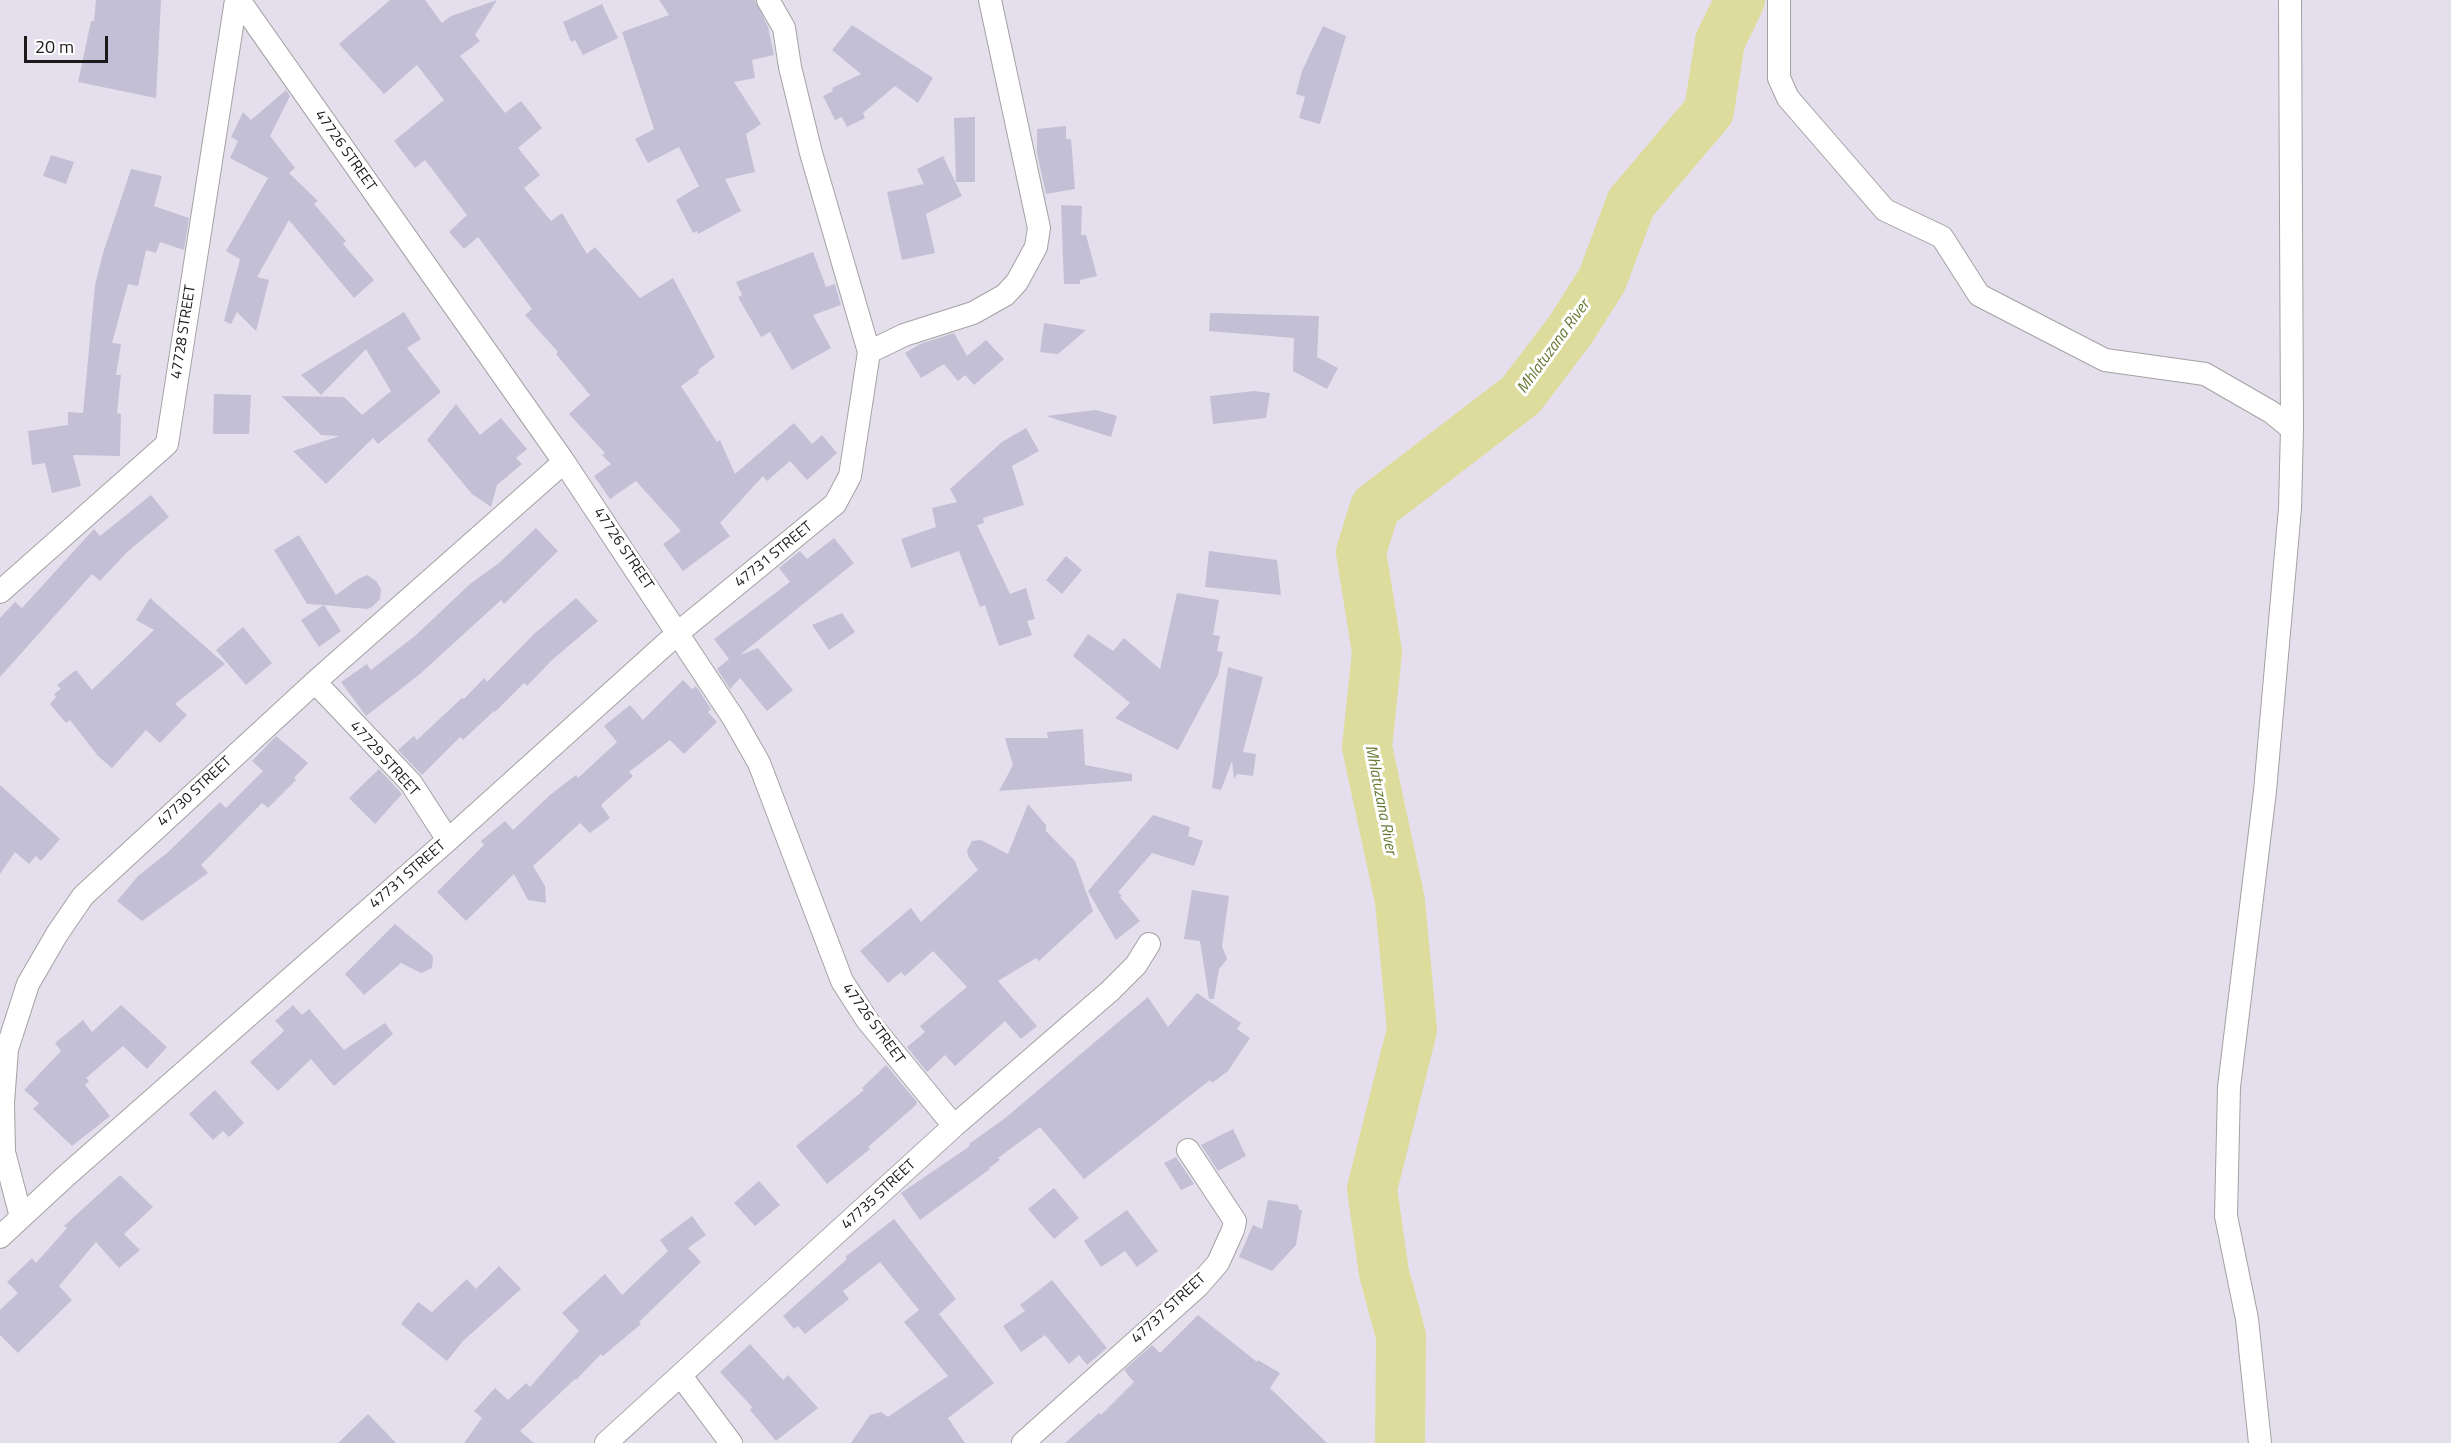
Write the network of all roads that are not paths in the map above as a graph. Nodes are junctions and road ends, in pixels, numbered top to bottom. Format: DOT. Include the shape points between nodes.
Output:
graph roads {
  1 [pos="238,0"];
  2 [pos="768,0"];
  3 [pos="990,0"];
  4 [pos="1779,0"];
  5 [pos="2290,0"];
  6 [pos="869,352"];
  7 [pos="2292,429"];
  8 [pos="564,462"];
  9 [pos="0,592"];
  10 [pos="679,632"];
  11 [pos="315,682"];
  12 [pos="448,840"];
  13 [pos="1149,944"];
  14 [pos="954,1126"];
  15 [pos="1188,1150"];
  16 [pos="21,1217"];
  17 [pos="0,1237"];
  18 [pos="681,1376"];
  19 [pos="606,1443"];
  20 [pos="731,1443"];
  21 [pos="1023,1443"];
  22 [pos="2260,1443"];
  1 -- 8 [label="street, 47726 STREET"];
  1 -- 9 [label="street, 47728 STREET" via="167,444"];
  2 -- 6 [label="street" via="784,28 811,153"];
  3 -- 6 [label="street" via="1039,228 1035,247 1017,282 1005,295 972,313 904,335"];
  4 -- 7 [label="street" via="1779,78 1788,98 1885,210 1942,237 1979,295 2105,360 2205,374 2271,412"];
  5 -- 7 [label="street"];
  6 -- 10 [label="street, 47731 STREET" via="850,476 836,504"];
  7 -- 22 [label="street" via="2290,507 2265,791 2229,1087 2226,1216 2247,1319"];
  8 -- 10 [label="street, 47726 STREET"];
  8 -- 11 [label="street, 47730 STREET"];
  10 -- 12 [label="street, 47731 STREET"];
  10 -- 14 [label="street, 47726 STREET" via="759,763 842,981 867,1020"];
  11 -- 12 [label="street, 47729 STREET" via="411,783"];
  11 -- 16 [label="street, 47730 STREET" via="83,896 28,984 7,1049 3,1103 4,1152"];
  12 -- 16 [label="street, 47731 STREET"];
  13 -- 14 [label="street, 47735 STREET" via="1136,965 1110,991"];
  14 -- 18 [label="street, 47735 STREET"];
  15 -- 21 [label="street, 47737 STREET" via="1235,1221 1218,1263 1198,1286"];
  16 -- 17 [label="street, 47731 STREET"];
  18 -- 19 [label="street, 47735 STREET"];
  18 -- 20 [label="street"];
}
